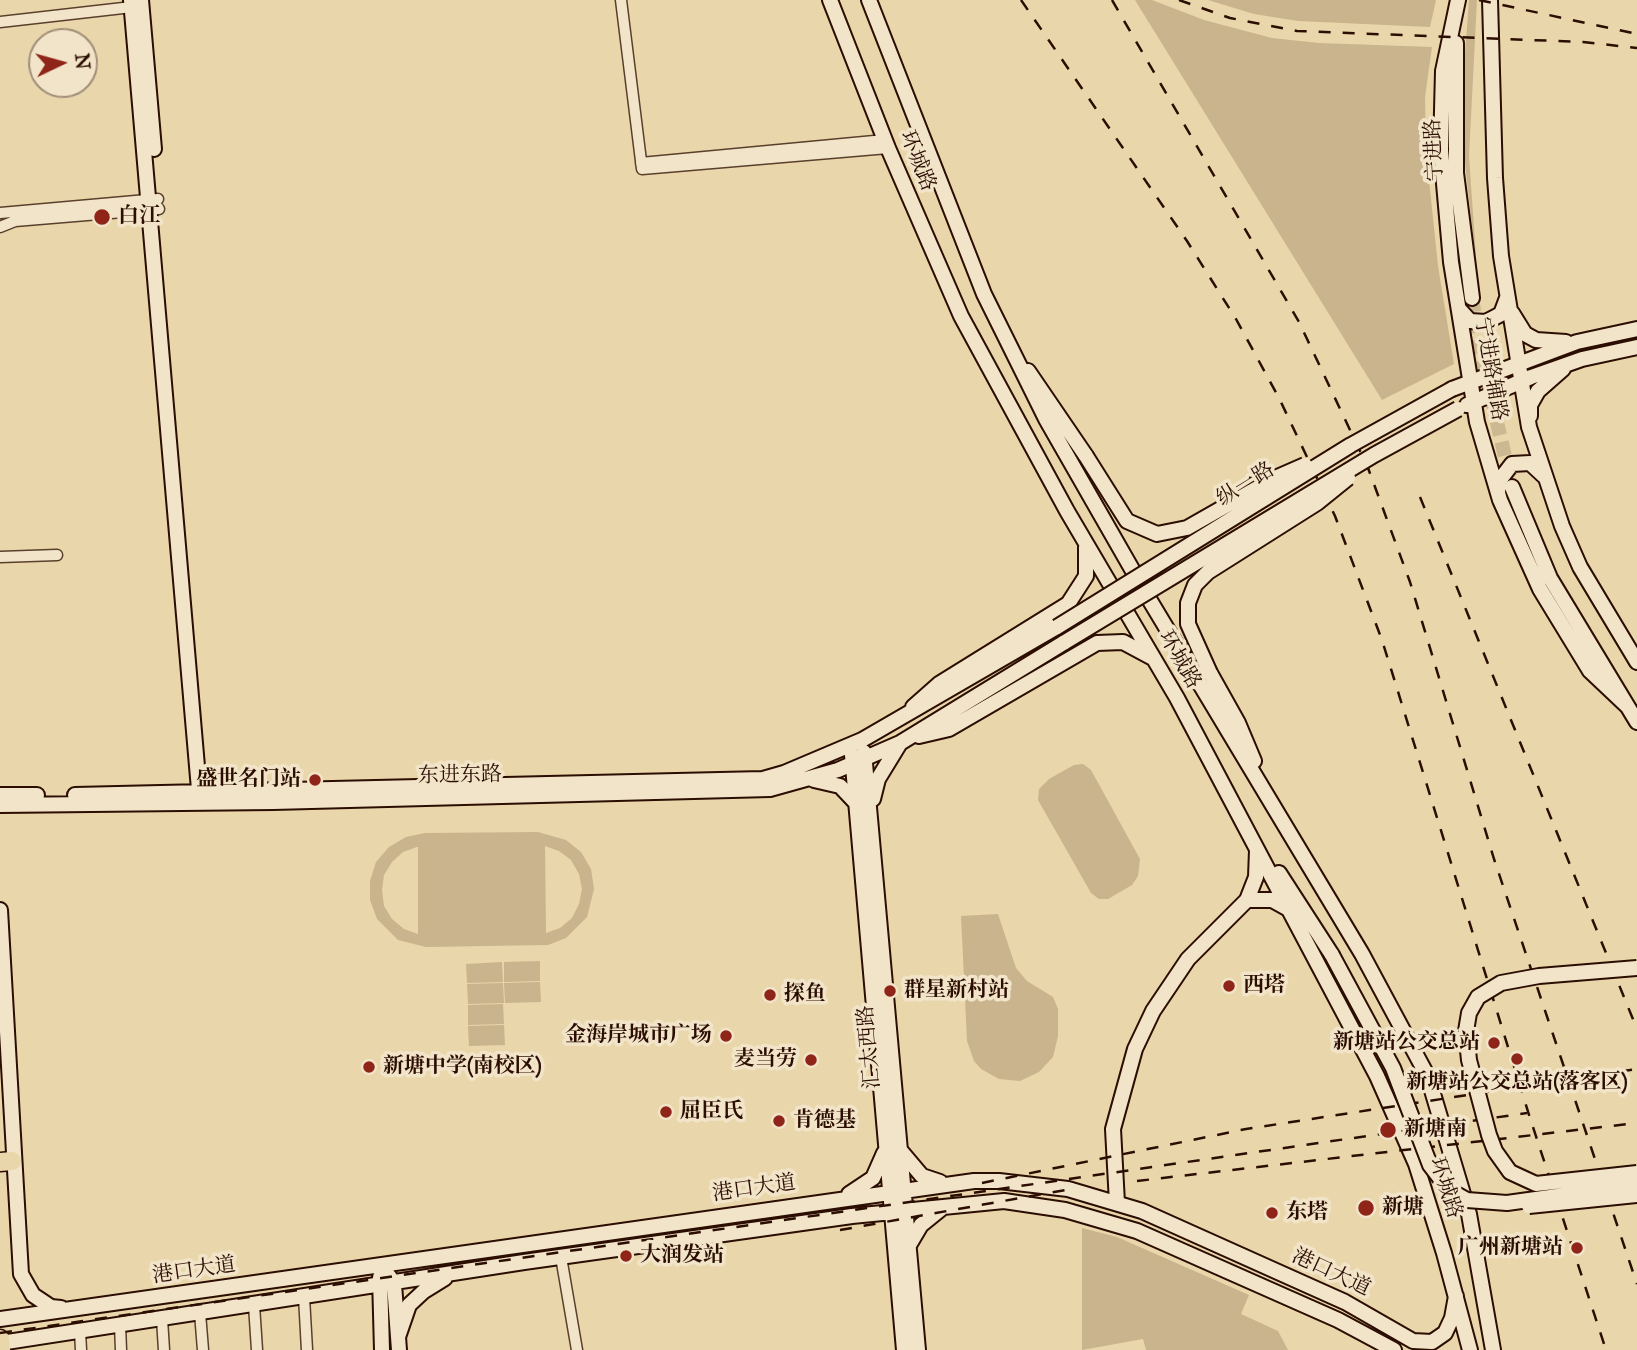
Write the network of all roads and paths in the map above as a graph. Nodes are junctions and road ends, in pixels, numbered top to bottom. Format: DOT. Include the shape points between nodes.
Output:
graph roads {
  1 [pos="147,0"];
  2 [pos="621,0"];
  3 [pos="830,0"];
  4 [pos="869,0"];
  5 [pos="1459,0"];
  6 [pos="1490,0"];
  7 [pos="136,2"];
  8 [pos="0,22"];
  9 [pos="887,144"];
  10 [pos="153,204"];
  11 [pos="0,213"];
  12 [pos="0,227"];
  13 [pos="1472,298"];
  14 [pos="1507,298"];
  15 [pos="1458,304"];
  16 [pos="1637,328"];
  17 [pos="1577,342"];
  18 [pos="1637,346"];
  19 [pos="1010,350"];
  20 [pos="1582,359"];
  21 [pos="1517,362"];
  22 [pos="1471,380"];
  23 [pos="1521,381"];
  24 [pos="1474,401"];
  25 [pos="1530,427"];
  26 [pos="1351,445"];
  27 [pos="1374,455"];
  28 [pos="1545,477"];
  29 [pos="1513,487"];
  30 [pos="1498,493"];
  31 [pos="1089,495"];
  32 [pos="1067,511"];
  33 [pos="1084,539"];
  34 [pos="57,555"];
  35 [pos="0,557"];
  36 [pos="1149,599"];
  37 [pos="1127,614"];
  38 [pos="1056,620"];
  39 [pos="1079,651"];
  40 [pos="1152,657"];
  41 [pos="1637,662"];
  42 [pos="1628,706"];
  43 [pos="897,722"];
  44 [pos="1637,722"];
  45 [pos="906,740"];
  46 [pos="856,743"];
  47 [pos="859,761"];
  48 [pos="809,780"];
  49 [pos="0,794"];
  50 [pos="1267,795"];
  51 [pos="204,798"];
  52 [pos="0,804"];
  53 [pos="864,806"];
  54 [pos="1258,848"];
  55 [pos="1247,900"];
  56 [pos="0,910"];
  57 [pos="1290,910"];
  58 [pos="1637,968"];
  59 [pos="892,1145"];
  60 [pos="6,1162"];
  61 [pos="1637,1173"];
  62 [pos="1518,1178"];
  63 [pos="944,1183"];
  64 [pos="1637,1185"];
  65 [pos="896,1190"];
  66 [pos="1554,1194"];
  67 [pos="1637,1195"];
  68 [pos="843,1198"];
  69 [pos="1117,1203"];
  70 [pos="1507,1203"];
  71 [pos="946,1205"];
  72 [pos="898,1211"];
  73 [pos="852,1216"];
  74 [pos="894,1240"];
  75 [pos="908,1249"];
  76 [pos="561,1257"];
  77 [pos="383,1266"];
  78 [pos="453,1274"];
  79 [pos="394,1284"];
  80 [pos="378,1286"];
  81 [pos="1456,1296"];
  82 [pos="304,1297"];
  83 [pos="254,1305"];
  84 [pos="66,1309"];
  85 [pos="200,1313"];
  86 [pos="1370,1314"];
  87 [pos="162,1318"];
  88 [pos="0,1319"];
  89 [pos="120,1325"];
  90 [pos="80,1331"];
  91 [pos="1363,1332"];
  92 [pos="55,1335"];
  93 [pos="0,1342"];
  94 [pos="398,1343"];
  95 [pos="1,1350"];
  96 [pos="28,1350"];
  97 [pos="80,1350"];
  98 [pos="121,1350"];
  99 [pos="164,1350"];
  100 [pos="203,1350"];
  101 [pos="257,1350"];
  102 [pos="307,1350"];
  103 [pos="382,1350"];
  104 [pos="577,1350"];
  105 [pos="904,1350"];
  106 [pos="918,1350"];
  107 [pos="1394,1350"];
  108 [pos="1470,1350"];
  109 [pos="1493,1350"];
  1 -- 7 [label="street"];
  2 -- 9 [label="street" via="641,166"];
  3 -- 9 [label="street, 环城路"];
  4 -- 19 [label="street" via="953,218"];
  5 -- 13 [label="street, 宁进路" via="1454,142"];
  5 -- 15 [label="street, 宁进路辅路" via="1443,71 1440,124"];
  6 -- 14 [label="street, 宁进路辅路" via="1495,178"];
  7 -- 8 [label="street"];
  7 -- 10 [label="street"];
  9 -- 32 [label="street, 环城路" via="961,316"];
  10 -- 11 [label="street"];
  10 -- 12 [label="street"];
  10 -- 51 [label="street"];
  14 -- 15 [label="street" via="1501,314 1486,322 1470,321"];
  14 -- 17 [label="street" via="1525,334 1548,342"];
  14 -- 21 [label="street, 宁进路辅路"];
  15 -- 22 [label="street, 宁进路辅路"];
  16 -- 17 [label="street, 纵一路"];
  17 -- 21 [label="street, 纵一路"];
  18 -- 20 [label="street, 纵一路"];
  19 -- 26 [label="street, bridge" via="1048,395 1127,521 1147,532 1167,534 1187,528 1273,479"];
  19 -- 31 [label="street, 环城路"];
  20 -- 23 [label="street, 纵一路"];
  20 -- 25 [label="street" via="1538,391 1530,405"];
  21 -- 22 [label="street, 纵一路"];
  21 -- 23 [label="street, 宁进路辅路"];
  22 -- 24 [label="street, 宁进路辅路"];
  22 -- 26 [label="street, 纵一路, bridge"];
  23 -- 24 [label="street, 纵一路"];
  23 -- 25 [label="street, 宁进路辅路"];
  24 -- 27 [label="street, 纵一路, bridge"];
  24 -- 30 [label="street, 宁进路辅路"];
  25 -- 28 [label="street, 宁进路辅路"];
  26 -- 38 [label="street, 纵一路, bridge"];
  27 -- 45 [label="street, 纵一路, bridge"];
  27 -- 50 [label="street, bridge" via="1327,496 1219,565 1195,585 1188,603 1188,624 1247,742"];
  28 -- 30 [label="street" via="1530,463 1512,464 1499,481"];
  28 -- 41 [label="street, 宁进路辅路" via="1580,567"];
  29 -- 42 [label="street" via="1550,578"];
  30 -- 42 [label="street, 宁进路辅路" via="1518,544 1565,633 1590,671"];
  31 -- 32 [label="street" via="1088,511"];
  31 -- 36 [label="street, 环城路"];
  32 -- 33 [label="street, 环城路"];
  33 -- 37 [label="street, 环城路"];
  33 -- 38 [label="street" via="1088,562 1083,584"];
  34 -- 35 [label="street"];
  36 -- 37 [label="street"];
  36 -- 50 [label="street, 环城路"];
  37 -- 40 [label="street, 环城路"];
  38 -- 39 [label="street" via="1070,616 1077,623 1082,636"];
  38 -- 43 [label="street, 纵一路"];
  39 -- 40 [label="street" via="1114,640"];
  39 -- 45 [label="street" via="949,729"];
  40 -- 54 [label="street, 环城路"];
  42 -- 44 [label="street"];
  43 -- 46 [label="street, 东进东路"];
  45 -- 47 [label="street, 东进东路"];
  45 -- 53 [label="street"];
  46 -- 47 [label="street, 汇太西路"];
  46 -- 51 [label="street, 东进东路" via="763,779"];
  47 -- 48 [label="street, 东进东路"];
  47 -- 53 [label="street, 汇太西路"];
  48 -- 51 [label="street, 东进东路" via="726,792"];
  48 -- 53 [label="street" via="840,786"];
  49 -- 51 [label="street, 东进东路"];
  50 -- 109 [label="street, 环城路" via="1362,954 1428,1077 1469,1214"];
  51 -- 52 [label="street, 东进东路"];
  53 -- 59 [label="street, 汇太西路"];
  54 -- 55 [label="street" via="1256,877"];
  54 -- 57 [label="street, 环城路"];
  54 -- 70 [label="street, bridge" via="1286,882 1332,955 1393,1068 1434,1173 1458,1196"];
  55 -- 57 [label="street" via="1272,900"];
  55 -- 69 [label="street" via="1182,968 1153,1011 1135,1049 1113,1129"];
  56 -- 60 [label="street"];
  57 -- 81 [label="street, 环城路" via="1377,1076 1416,1164"];
  58 -- 62 [label="street, bridge" via="1510,980 1484,991 1473,1005 1466,1031 1469,1060 1495,1151"];
  59 -- 63 [label="street" via="922,1176"];
  59 -- 65 [label="street, 汇太西路"];
  59 -- 68 [label="street" via="873,1178"];
  60 -- 84 [label="street" via="25,1285 42,1302"];
  61 -- 62 [label="street, bridge" via="1545,1184"];
  62 -- 66 [label="street, bridge" via="1535,1190"];
  63 -- 65 [label="street, 港口大道"];
  63 -- 69 [label="street, 港口大道" via="999,1181 1068,1189"];
  64 -- 66 [label="street, bridge"];
  65 -- 68 [label="street, 港口大道"];
  65 -- 72 [label="street, 汇太西路"];
  66 -- 70 [label="street, bridge"];
  67 -- 70 [label="street, bridge" via="1543,1206"];
  68 -- 77 [label="street, 港口大道"];
  69 -- 86 [label="street, 港口大道" via="1172,1223"];
  71 -- 72 [label="street, 港口大道"];
  71 -- 75 [label="street" via="920,1225"];
  71 -- 91 [label="street, 港口大道" via="1028,1203 1109,1221"];
  72 -- 73 [label="street, 港口大道"];
  72 -- 74 [label="street, 汇太西路"];
  72 -- 75 [label="street, 汇太西路"];
  73 -- 74 [label="street" via="879,1222"];
  73 -- 76 [label="street, 港口大道"];
  74 -- 105 [label="street, 汇太西路"];
  75 -- 106 [label="street, 汇太西路"];
  76 -- 78 [label="street, 港口大道"];
  76 -- 104 [label="street"];
  77 -- 79 [label="street"];
  77 -- 80 [label="street"];
  77 -- 84 [label="street, 港口大道"];
  78 -- 79 [label="street, 港口大道"];
  78 -- 94 [label="street" via="408,1305"];
  79 -- 80 [label="street, 港口大道"];
  79 -- 94 [label="street"];
  80 -- 82 [label="street, 港口大道"];
  80 -- 103 [label="street"];
  81 -- 86 [label="street, 港口大道" via="1445,1333 1432,1342 1413,1341"];
  81 -- 108 [label="street, 环城路"];
  82 -- 83 [label="street, 港口大道"];
  82 -- 102 [label="street"];
  83 -- 85 [label="street, 港口大道"];
  83 -- 101 [label="street"];
  84 -- 88 [label="street, 港口大道"];
  85 -- 87 [label="street, 港口大道"];
  85 -- 100 [label="street"];
  86 -- 91 [label="street" via="1371,1326"];
  87 -- 89 [label="street, 港口大道"];
  87 -- 99 [label="street"];
  89 -- 90 [label="street, 港口大道"];
  89 -- 98 [label="street"];
  90 -- 92 [label="street, 港口大道"];
  90 -- 97 [label="street"];
  91 -- 107 [label="street, 港口大道"];
  92 -- 93 [label="street, 港口大道"];
  92 -- 96 [label="street"];
  93 -- 95 [label="highway"];
}
